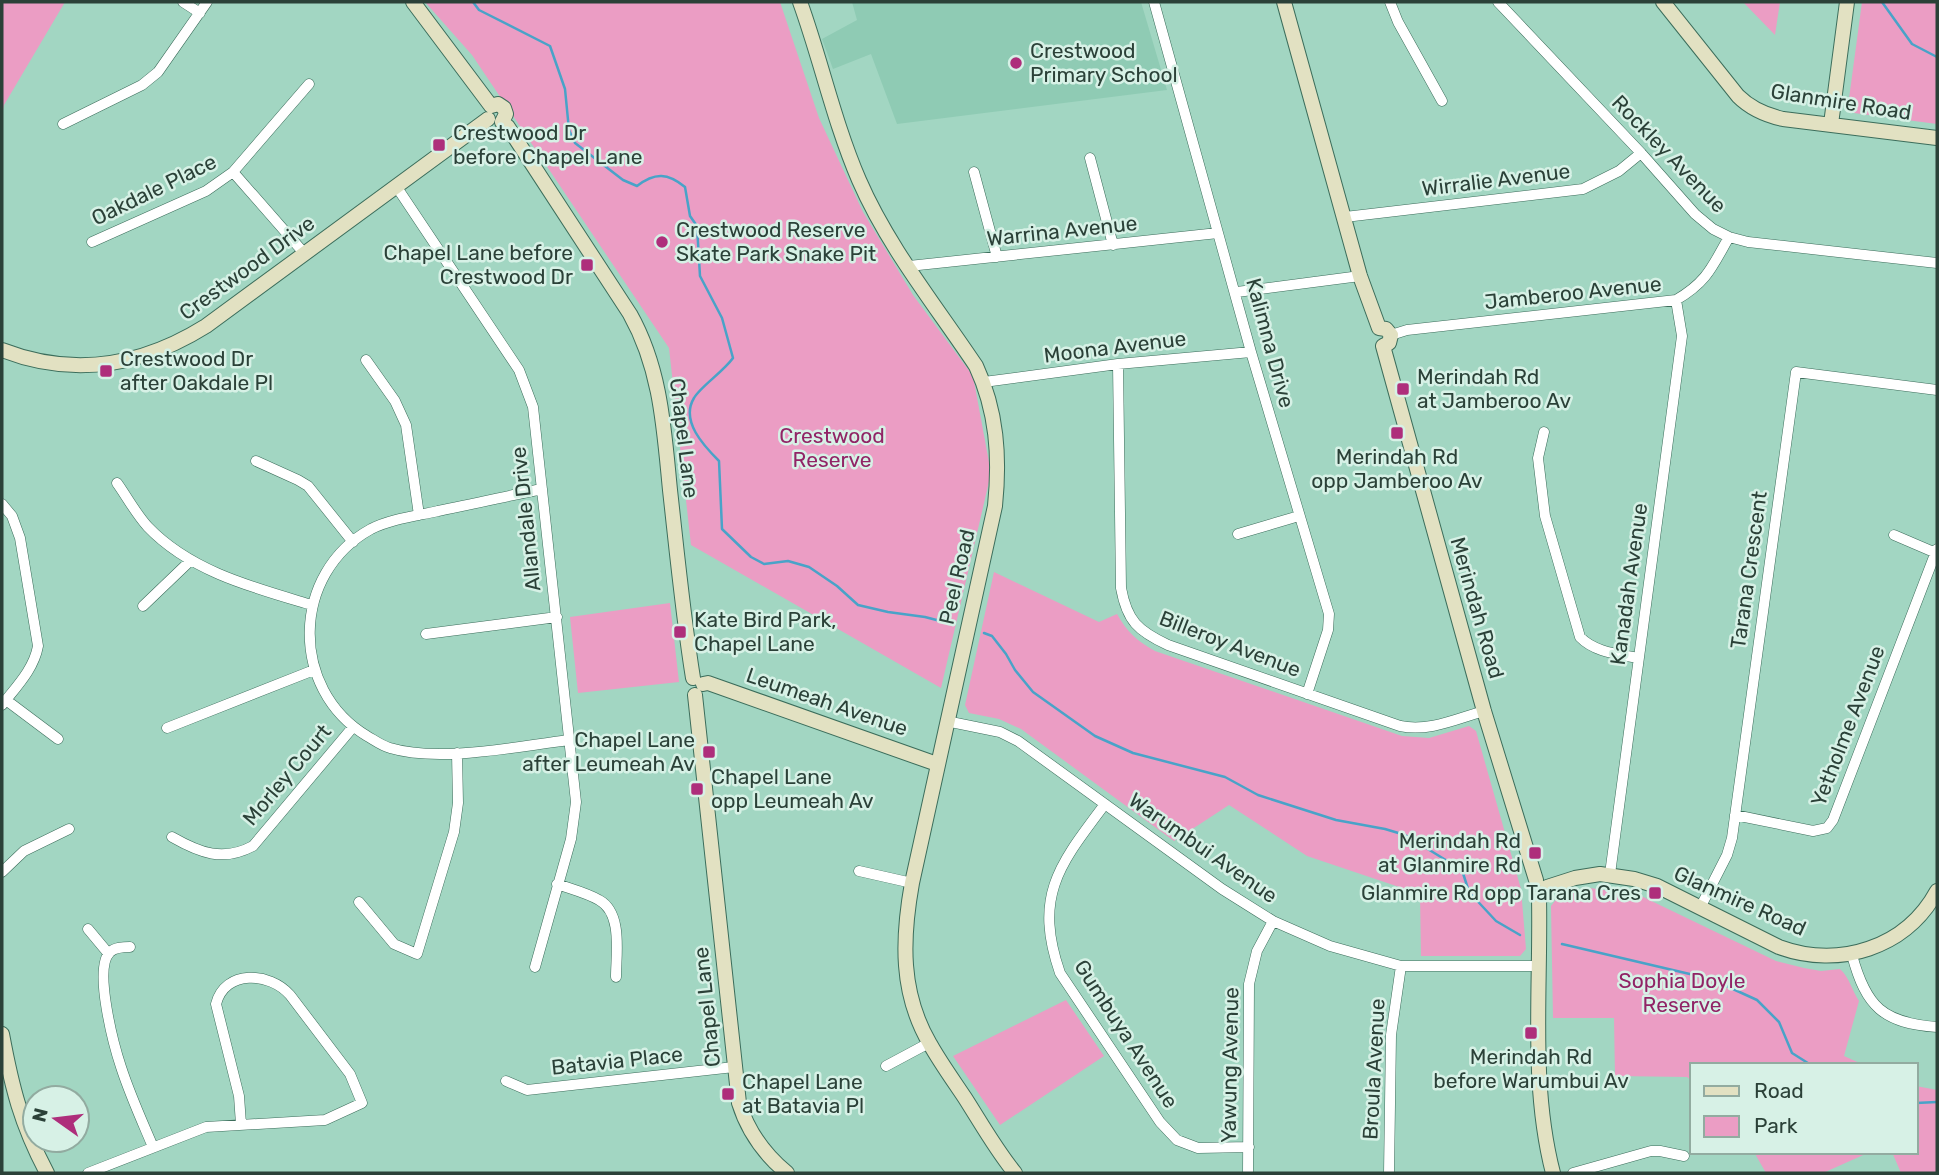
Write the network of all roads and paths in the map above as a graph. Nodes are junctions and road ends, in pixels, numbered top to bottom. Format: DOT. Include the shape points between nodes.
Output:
graph roads {
  1 [pos="183,2"];
  2 [pos="207,2"];
  3 [pos="413,2"];
  4 [pos="800,2"];
  5 [pos="1154,2"];
  6 [pos="1284,2"];
  7 [pos="1390,2"];
  8 [pos="1498,2"];
  9 [pos="1663,2"];
  10 [pos="1847,2"];
  11 [pos="200,13"];
  12 [pos="309,84"];
  13 [pos="1442,102"];
  14 [pos="493,116"];
  15 [pos="63,124"];
  16 [pos="1831,124"];
  17 [pos="1937,138"];
  18 [pos="1642,153"];
  19 [pos="1090,158"];
  20 [pos="233,172"];
  21 [pos="974,172"];
  22 [pos="396,186"];
  23 [pos="1345,217"];
  24 [pos="1218,233"];
  25 [pos="1728,237"];
  26 [pos="92,242"];
  27 [pos="1113,244"];
  28 [pos="304,253"];
  29 [pos="997,257"];
  30 [pos="1937,263"];
  31 [pos="909,266"];
  32 [pos="1360,276"];
  33 [pos="1237,292"];
  34 [pos="1676,300"];
  35 [pos="1384,337"];
  36 [pos="2,350"];
  37 [pos="1251,352"];
  38 [pos="366,360"];
  39 [pos="1118,364"];
  40 [pos="984,382"];
  41 [pos="1937,390"];
  42 [pos="1544,432"];
  43 [pos="256,461"];
  44 [pos="117,483"];
  45 [pos="542,489"];
  46 [pos="2,504"];
  47 [pos="419,515"];
  48 [pos="1299,516"];
  49 [pos="1238,534"];
  50 [pos="1894,535"];
  51 [pos="353,542"];
  52 [pos="1936,551"];
  53 [pos="190,561"];
  54 [pos="313,605"];
  55 [pos="144,606"];
  56 [pos="557,617"];
  57 [pos="426,634"];
  58 [pos="1638,659"];
  59 [pos="314,670"];
  60 [pos="697,685"];
  61 [pos="1307,694"];
  62 [pos="4,703"];
  63 [pos="1484,711"];
  64 [pos="946,720"];
  65 [pos="353,727"];
  66 [pos="167,729"];
  67 [pos="58,739"];
  68 [pos="570,740"];
  69 [pos="457,752"];
  70 [pos="937,764"];
  71 [pos="1105,804"];
  72 [pos="1735,815"];
  73 [pos="69,829"];
  74 [pos="172,837"];
  75 [pos="859,871"];
  76 [pos="2,872"];
  77 [pos="1610,874"];
  78 [pos="912,883"];
  79 [pos="557,884"];
  80 [pos="1540,888"];
  81 [pos="1937,891"];
  82 [pos="359,902"];
  83 [pos="1700,908"];
  84 [pos="1273,921"];
  85 [pos="89,929"];
  86 [pos="130,947"];
  87 [pos="108,953"];
  88 [pos="1852,955"];
  89 [pos="1539,966"];
  90 [pos="534,967"];
  91 [pos="1401,967"];
  92 [pos="616,977"];
  93 [pos="1937,1027"];
  94 [pos="2,1034"];
  95 [pos="929,1043"];
  96 [pos="4,1059"];
  97 [pos="886,1066"];
  98 [pos="734,1067"];
  99 [pos="506,1081"];
  100 [pos="241,1124"];
  101 [pos="153,1147"];
  102 [pos="1249,1147"];
  103 [pos="1684,1156"];
  104 [pos="47,1173"];
  105 [pos="88,1173"];
  106 [pos="787,1173"];
  107 [pos="1015,1173"];
  108 [pos="1248,1173"];
  109 [pos="1389,1173"];
  110 [pos="1553,1173"];
  111 [pos="1573,1173"];
  1 -- 11 [label="street"];
  2 -- 11 [label="street"];
  3 -- 14 [label="street, Chapel Lane"];
  4 -- 31 [label="street, Peel Road" via="859,180"];
  5 -- 24 [label="street, Kalimna Drive"];
  6 -- 23 [label="street, Merindah Road"];
  7 -- 13 [label="street"];
  8 -- 18 [label="street, Rockley Avenue"];
  9 -- 16 [label="street, Glanmire Road" via="1750,107 1772,117"];
  10 -- 16 [label="street"];
  11 -- 15 [label="street" via="158,72 142,85"];
  12 -- 20 [label="street, Oakdale Place"];
  14 -- 22 [label="street, Crestwood Drive"];
  14 -- 60 [label="street, Chapel Lane" via="508,127 641,333 660,400 683,608"];
  16 -- 17 [label="street, Glanmire Road"];
  18 -- 23 [label="street, Wirralie Avenue" via="1583,189"];
  18 -- 25 [label="street, Rockley Avenue" via="1695,214"];
  19 -- 27 [label="street"];
  20 -- 26 [label="street, Oakdale Place" via="206,191"];
  20 -- 28 [label="street, Oakdale Place"];
  21 -- 29 [label="street"];
  22 -- 28 [label="street, Crestwood Drive"];
  22 -- 45 [label="street, Allandale Drive" via="519,370 533,407"];
  23 -- 32 [label="street, Merindah Road"];
  24 -- 27 [label="street, Warrina Avenue"];
  24 -- 33 [label="street, Kalimna Drive"];
  25 -- 30 [label="street, Rockley Avenue"];
  25 -- 34 [label="street, Jamberoo Avenue" via="1705,280"];
  27 -- 29 [label="street, Warrina Avenue"];
  28 -- 36 [label="street, Crestwood Drive" via="206,326 150,355 78,365"];
  29 -- 31 [label="street, Warrina Avenue"];
  31 -- 40 [label="street, Peel Road"];
  32 -- 33 [label="street"];
  32 -- 35 [label="street, Merindah Road"];
  33 -- 37 [label="street, Kalimna Drive"];
  34 -- 35 [label="street, Jamberoo Avenue" via="1407,330"];
  34 -- 58 [label="street, Kanadah Avenue" via="1682,336"];
  35 -- 63 [label="street, Merindah Road"];
  37 -- 39 [label="street, Moona Avenue"];
  37 -- 48 [label="street, Kalimna Drive"];
  38 -- 47 [label="street" via="406,425"];
  39 -- 40 [label="street, Moona Avenue"];
  39 -- 61 [label="street, Billeroy Avenue" via="1121,588 1129,615 1152,638"];
  40 -- 64 [label="street, Peel Road" via="996,430 998,480"];
  41 -- 72 [label="street, Tarana Crescent" via="1796,372"];
  42 -- 58 [label="street" via="1538,458 1545,516 1580,637 1598,649"];
  43 -- 51 [label="street" via="308,486"];
  44 -- 53 [label="street" via="148,527"];
  45 -- 47 [label="street"];
  45 -- 56 [label="street, Allandale Drive"];
  46 -- 62 [label="street" via="16,524 38,646 33,663"];
  47 -- 51 [label="street" via="373,528"];
  48 -- 49 [label="street"];
  48 -- 61 [label="street, Kalimna Drive" via="1329,614 1328,631"];
  50 -- 52 [label="street"];
  51 -- 54 [label="street" via="329,568"];
  52 -- 72 [label="street, Yetholme Avenue" via="1827,828 1813,831"];
  53 -- 54 [label="street" via="247,586"];
  53 -- 55 [label="street"];
  54 -- 59 [label="street"];
  56 -- 57 [label="street"];
  56 -- 68 [label="street, Allandale Drive"];
  58 -- 77 [label="street, Kanadah Avenue"];
  59 -- 65 [label="street" via="332,706"];
  59 -- 66 [label="street"];
  60 -- 70 [label="street, Leumeah Avenue" via="708,683"];
  60 -- 98 [label="street, Chapel Lane"];
  61 -- 63 [label="street, Billeroy Avenue" via="1415,729"];
  62 -- 67 [label="street"];
  63 -- 80 [label="street, Merindah Road"];
  64 -- 70 [label="street, Peel Road"];
  64 -- 71 [label="street, Warumbui Avenue" via="1010,736"];
  65 -- 69 [label="street" via="387,748 412,754"];
  65 -- 74 [label="street, Morley Court" via="253,846 239,854 219,855 193,849"];
  68 -- 69 [label="street"];
  68 -- 79 [label="street, Allandale Drive" via="576,803"];
  69 -- 82 [label="street" via="454,832 417,954 394,944"];
  70 -- 78 [label="street, Peel Road"];
  71 -- 84 [label="street, Warumbui Avenue"];
  71 -- 102 [label="street, Gumbuya Avenue" via="1066,857 1053,887 1048,916 1059,973 1177,1140 1198,1148"];
  72 -- 83 [label="street, Tarana Crescent" via="1727,855"];
  73 -- 76 [label="street" via="24,851"];
  75 -- 78 [label="street"];
  77 -- 80 [label="street, Glanmire Road"];
  77 -- 83 [label="street, Glanmire Road" via="1645,882"];
  78 -- 95 [label="street, Peel Road" via="905,921 905,969 915,1013"];
  79 -- 90 [label="street, Allandale Drive"];
  79 -- 92 [label="street" via="610,908"];
  80 -- 89 [label="street, Merindah Road"];
  81 -- 88 [label="street, Glanmire Road" via="1903,931"];
  83 -- 88 [label="street, Glanmire Road" via="1788,950"];
  84 -- 91 [label="street, Warumbui Avenue" via="1330,946"];
  84 -- 102 [label="street, Yawung Avenue" via="1257,951 1249,984"];
  85 -- 87 [label="street"];
  86 -- 87 [label="street"];
  87 -- 101 [label="street" via="104,989 118,1056"];
  88 -- 93 [label="street" via="1863,990 1880,1011 1903,1023"];
  89 -- 91 [label="street, Warumbui Avenue"];
  89 -- 110 [label="street, Merindah Road" via="1539,1097"];
  91 -- 109 [label="street, Broula Avenue" via="1391,1035"];
  94 -- 96 [label="street"];
  95 -- 97 [label="street"];
  95 -- 107 [label="street, Peel Road"];
  96 -- 104 [label="street" via="24,1125"];
  98 -- 99 [label="street, Batavia Place" via="527,1090"];
  98 -- 106 [label="street, Chapel Lane" via="739,1103 750,1131"];
  100 -- 100 [label="street" via="239,1096 216,1003 224,987 242,979 267,978 285,989 350,1074 362,1103 326,1119"];
  100 -- 101 [label="street" via="206,1127"];
  101 -- 105 [label="street"];
  102 -- 108 [label="street, Yawung Avenue"];
  103 -- 111 [label="street" via="1651,1152"];
}
